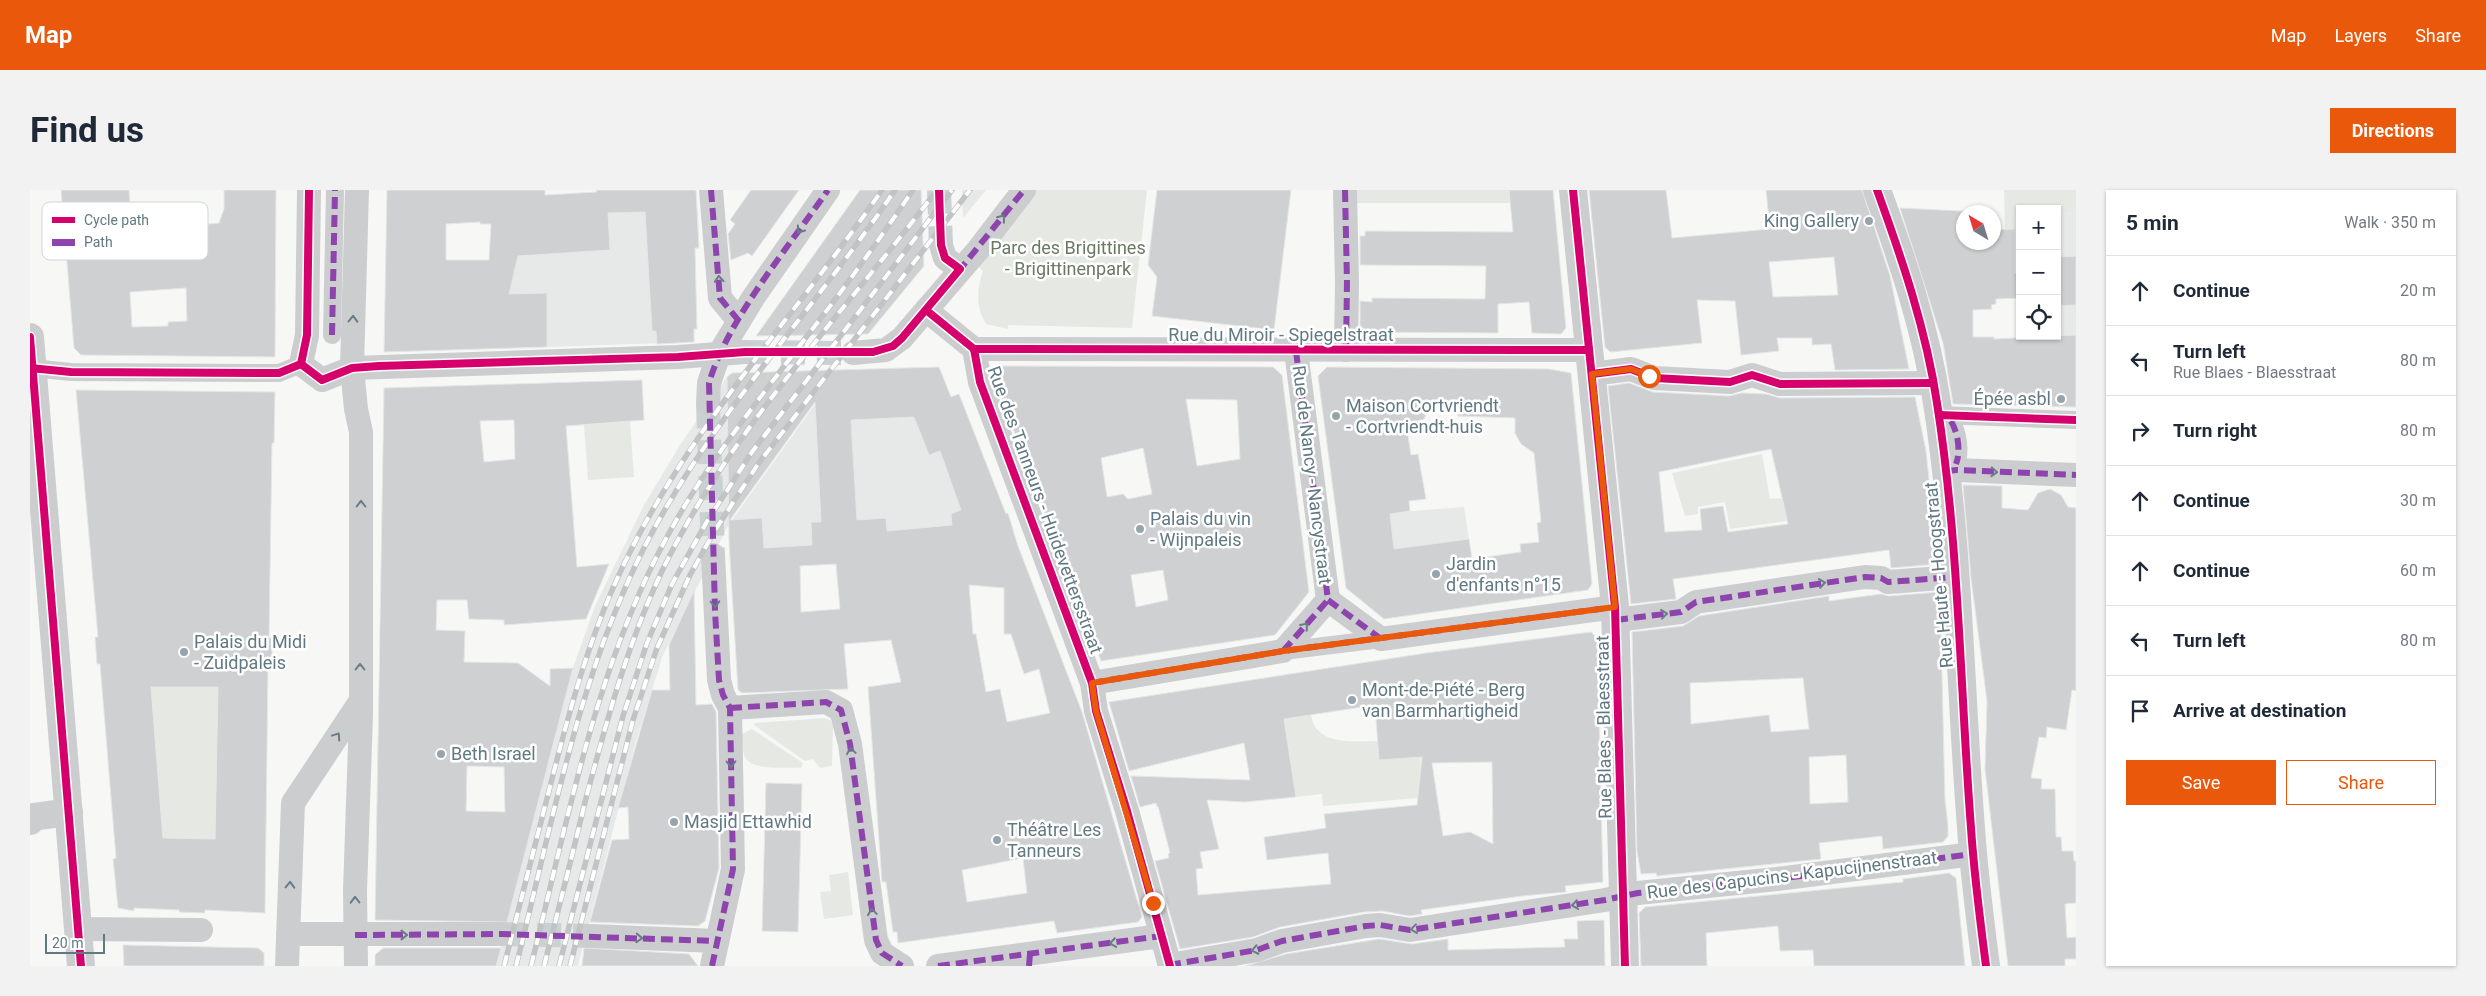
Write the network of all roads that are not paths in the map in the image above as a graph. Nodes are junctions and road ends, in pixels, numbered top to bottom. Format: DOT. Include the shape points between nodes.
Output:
graph roads {
  1 [pos="309,190"];
  2 [pos="334,190"];
  3 [pos="357,190"];
  4 [pos="711,190"];
  5 [pos="828,190"];
  6 [pos="1024,190"];
  7 [pos="1573,190"];
  8 [pos="1877,190"];
  9 [pos="1345,191"];
  10 [pos="941,245"];
  11 [pos="960,269"];
  12 [pos="926,310"];
  13 [pos="739,321"];
  14 [pos="332,335"];
  15 [pos="30,337"];
  16 [pos="974,349"];
  17 [pos="1346,350"];
  18 [pos="1296,351"];
  19 [pos="745,352"];
  20 [pos="853,353"];
  21 [pos="719,354"];
  22 [pos="1591,362"];
  23 [pos="300,364"];
  24 [pos="31,368"];
  25 [pos="352,368"];
  26 [pos="1933,383"];
  27 [pos="708,404"];
  28 [pos="1945,418"];
  29 [pos="2076,420"];
  30 [pos="1951,468"];
  31 [pos="2076,475"];
  32 [pos="713,555"];
  33 [pos="1955,577"];
  34 [pos="1328,600"];
  35 [pos="1616,614"];
  36 [pos="1381,639"];
  37 [pos="1283,651"];
  38 [pos="1092,683"];
  39 [pos="360,702"];
  40 [pos="730,708"];
  41 [pos="69,812"];
  42 [pos="30,821"];
  43 [pos="1973,854"];
  44 [pos="1623,897"];
  45 [pos="77,929"];
  46 [pos="201,930"];
  47 [pos="288,934"];
  48 [pos="501,934"];
  49 [pos="355,936"];
  50 [pos="590,936"];
  51 [pos="1161,936"];
  52 [pos="717,941"];
  53 [pos="1030,960"];
  54 [pos="894,961"];
  55 [pos="1169,965"];
  56 [pos="81,966"];
  57 [pos="287,966"];
  58 [pos="356,966"];
  59 [pos="712,966"];
  60 [pos="938,966"];
  61 [pos="1625,966"];
  62 [pos="1986,966"];
  1 -- 23 [label="street" via="307,334"];
  2 -- 14 [label="street"];
  25 -- 3 [label="street, one-way"];
  13 -- 4 [label="street, one-way" via="720,298"];
  5 -- 13 [label="street, one-way"];
  11 -- 6 [label="street, one-way"];
  7 -- 22 [label="street, Rue Blaes - Blaesstraat"];
  8 -- 26 [label="street, Rue Haute - Hoogstraat" via="1906,272"];
  9 -- 17 [label="street"];
  10 -- 11 [label="street" via="946,258"];
  11 -- 12 [label="street"];
  12 -- 16 [label="street, Rue des Tanneurs - Huidevettersstraat"];
  12 -- 20 [label="street" via="893,346"];
  13 -- 21 [label="street"];
  15 -- 24 [label="street"];
  16 -- 18 [label="street, Rue du Miroir - Spiegelstraat"];
  16 -- 38 [label="street, Rue des Tanneurs - Huidevettersstraat" via="980,382"];
  17 -- 18 [label="street, Rue du Miroir - Spiegelstraat"];
  17 -- 22 [label="street, Rue du Miroir - Spiegelstraat"];
  18 -- 34 [label="street, Rue de Nancy - Nancystraat"];
  19 -- 21 [label="street"];
  21 -- 25 [label="street"];
  21 -- 27 [label="street" via="709,383"];
  22 -- 26 [label="street, Rue du Miroir - Spiegelstraat" via="1631,369 1654,378 1730,382 1752,375 1780,384"];
  22 -- 35 [label="street, Rue Blaes - Blaesstraat"];
  23 -- 24 [label="street" via="279,373 71,372"];
  23 -- 25 [label="street" via="322,380"];
  24 -- 41 [label="street"];
  39 -- 25 [label="street, one-way" via="361,432"];
  26 -- 28 [label="street, Rue Haute - Hoogstraat"];
  28 -- 29 [label="street"];
  28 -- 30 [label="street, Rue Haute - Hoogstraat"];
  30 -- 31 [label="street, one-way"];
  30 -- 33 [label="street, Rue Haute - Hoogstraat"];
  32 -- 40 [label="street, one-way" via="719,680"];
  35 -- 33 [label="street, one-way" via="1681,612 1696,602 1865,577 1888,582"];
  33 -- 43 [label="street, Rue Haute - Hoogstraat"];
  34 -- 36 [label="street"];
  37 -- 34 [label="street, one-way"];
  35 -- 36 [label="street"];
  35 -- 44 [label="street, Rue Blaes - Blaesstraat"];
  36 -- 37 [label="street"];
  37 -- 38 [label="street"];
  38 -- 51 [label="street, Rue des Tanneurs - Huidevettersstraat" via="1096,711"];
  47 -- 39 [label="street, one-way" via="292,803"];
  49 -- 39 [label="street, one-way"];
  40 -- 52 [label="street, one-way" via="733,869"];
  54 -- 40 [label="street, one-way" via="876,940 850,744 842,710 826,702"];
  41 -- 42 [label="street" via="33,817"];
  41 -- 45 [label="street"];
  43 -- 44 [label="street, Rue des Capucins - Kapucijnenstraat"];
  43 -- 62 [label="street, Rue Haute - Hoogstraat"];
  44 -- 55 [label="street, Rue des Capucins - Kapucijnenstraat, one-way" via="1410,930 1366,926"];
  44 -- 61 [label="street, Rue Blaes - Blaesstraat"];
  45 -- 46 [label="street"];
  45 -- 56 [label="street"];
  47 -- 49 [label="street"];
  47 -- 57 [label="street"];
  49 -- 48 [label="street, one-way"];
  49 -- 58 [label="street"];
  50 -- 52 [label="street, one-way"];
  51 -- 53 [label="street, one-way"];
  51 -- 55 [label="street, Rue des Tanneurs - Huidevettersstraat"];
  52 -- 59 [label="street"];
  53 -- 60 [label="street"];
}
